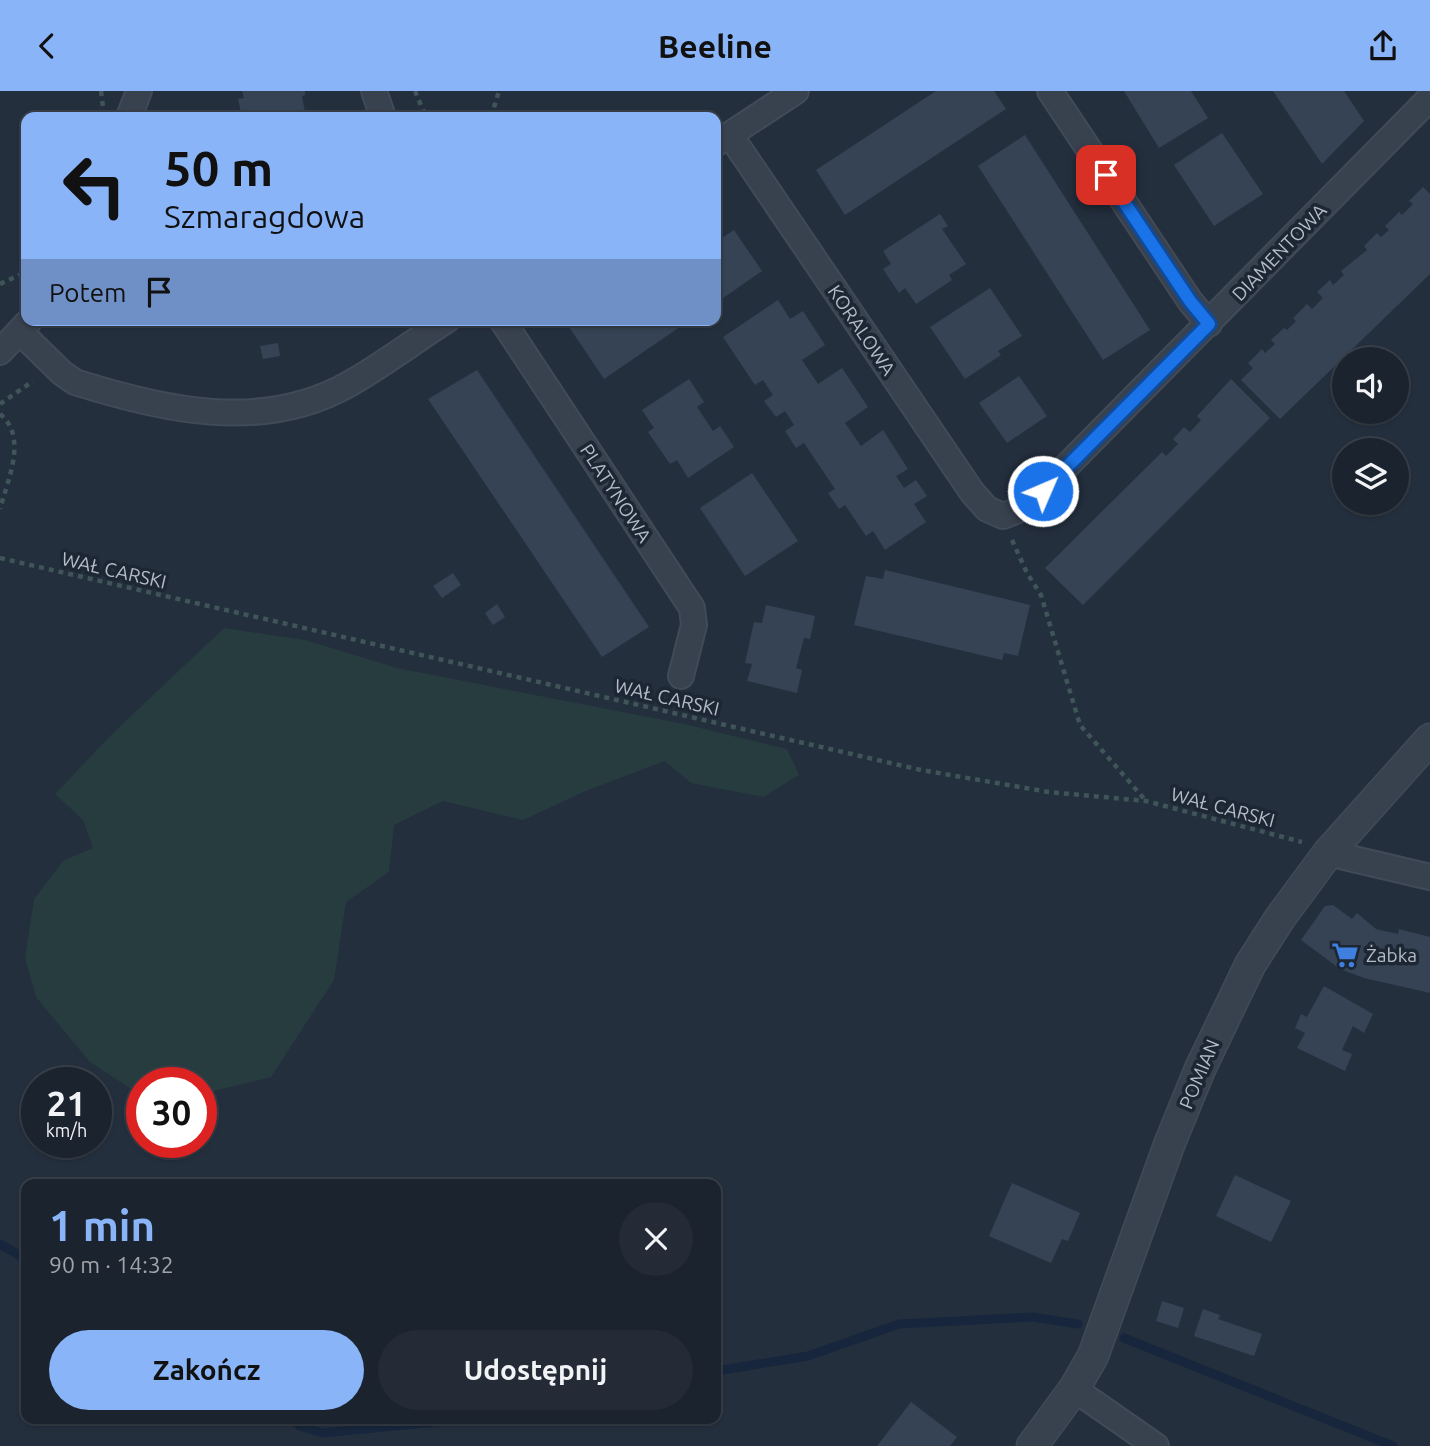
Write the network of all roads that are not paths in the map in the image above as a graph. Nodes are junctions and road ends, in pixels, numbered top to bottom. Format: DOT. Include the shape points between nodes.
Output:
graph roads {
  1 [pos="139,91"];
  2 [pos="374,91"];
  3 [pos="796,91"];
  4 [pos="1050,91"];
  5 [pos="1419,99"];
  6 [pos="131,112"];
  7 [pos="381,112"];
  8 [pos="723,139"];
  9 [pos="1209,324"];
  10 [pos="25,326"];
  11 [pos="438,326"];
  12 [pos="506,326"];
  13 [pos="0,352"];
  14 [pos="1003,516"];
  15 [pos="681,675"];
  16 [pos="1430,739"];
  17 [pos="1328,853"];
  18 [pos="1430,877"];
  19 [pos="1074,1389"];
  20 [pos="1032,1446"];
  21 [pos="1156,1446"];
  1 -- 6 [label="street"];
  2 -- 7 [label="street"];
  3 -- 8 [label="street"];
  4 -- 9 [label="street"];
  5 -- 9 [label="street, DIAMENTOWA"];
  8 -- 14 [label="street, KORALOWA" via="972,492 987,509"];
  9 -- 14 [label="street, DIAMENTOWA" via="1043,491"];
  10 -- 11 [label="street" via="62,373 75,381 183,409 230,414 285,407 348,385"];
  10 -- 13 [label="street"];
  12 -- 15 [label="street, PLATYNOWA" via="692,608 694,625"];
  16 -- 17 [label="street, POMIAN"];
  17 -- 18 [label="street"];
  17 -- 19 [label="street, POMIAN" via="1265,941 1224,1016 1169,1145 1093,1356"];
  19 -- 20 [label="street, POMIAN"];
  19 -- 21 [label="street"];
}
